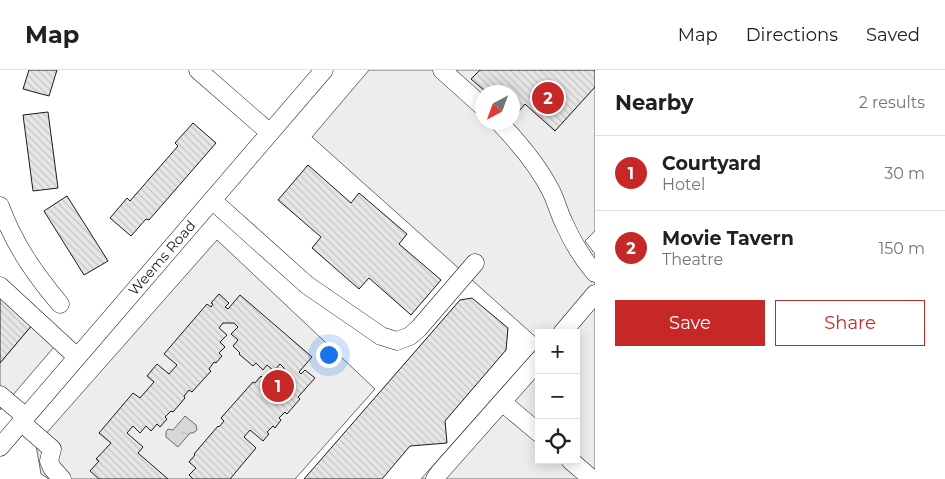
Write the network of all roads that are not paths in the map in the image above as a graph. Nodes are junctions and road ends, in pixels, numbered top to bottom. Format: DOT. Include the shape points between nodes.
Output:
graph roads {
  1 [pos="198,70"];
  2 [pos="324,70"];
  3 [pos="442,70"];
  4 [pos="475,100"];
  5 [pos="507,130"];
  6 [pos="270,133"];
  7 [pos="212,200"];
  8 [pos="0,206"];
  9 [pos="475,263"];
  10 [pos="595,273"];
  11 [pos="0,286"];
  12 [pos="595,294"];
  13 [pos="60,304"];
  14 [pos="565,329"];
  15 [pos="77,357"];
  16 [pos="535,365"];
  17 [pos="0,395"];
  18 [pos="502,402"];
  19 [pos="24,419"];
  20 [pos="535,430"];
  21 [pos="0,447"];
  22 [pos="575,464"];
  23 [pos="62,479"];
  24 [pos="435,479"];
  25 [pos="592,479"];
  1 -- 6 [label="street"];
  2 -- 6 [label="street, Weems Road"];
  3 -- 4 [label="street"];
  5 -- 10 [label="street" via="533,162 565,226"];
  6 -- 7 [label="street, Weems Road"];
  7 -- 9 [label="street" via="307,286 381,336 397,341 419,328"];
  7 -- 15 [label="street, Weems Road"];
  8 -- 13 [label="street" via="28,264"];
  11 -- 15 [label="street"];
  12 -- 14 [label="street"];
  15 -- 19 [label="street, Weems Road"];
  16 -- 18 [label="street"];
  17 -- 19 [label="street"];
  18 -- 20 [label="street"];
  18 -- 24 [label="street"];
  19 -- 21 [label="street, Weems Road"];
  19 -- 23 [label="street" via="52,449 49,461"];
  22 -- 25 [label="street"];
}
